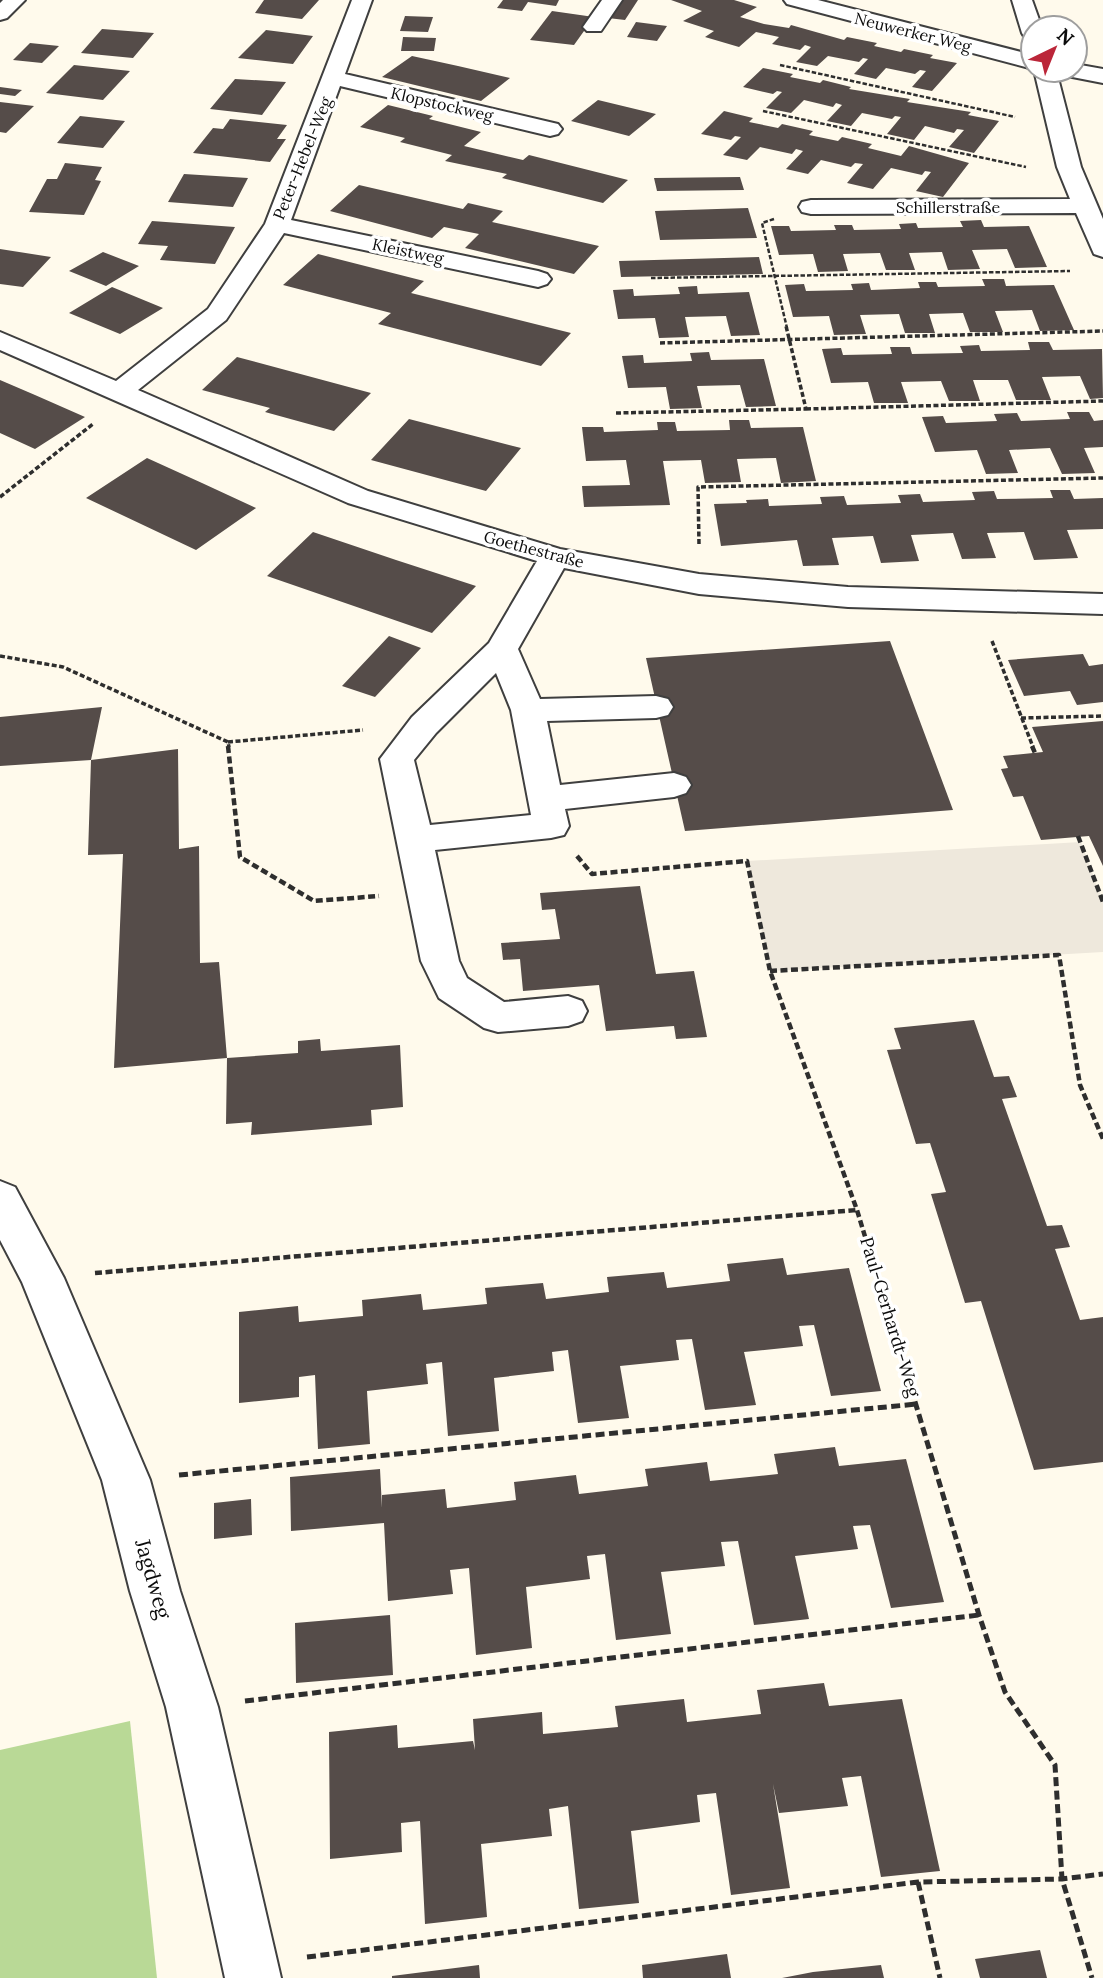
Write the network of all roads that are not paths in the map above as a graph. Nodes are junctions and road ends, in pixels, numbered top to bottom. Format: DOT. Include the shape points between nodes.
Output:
graph roads {
  1 [pos="15,0"];
  2 [pos="362,0"];
  3 [pos="611,0"];
  4 [pos="794,0"];
  5 [pos="0,14"];
  6 [pos="594,27"];
  7 [pos="1019,58"];
  8 [pos="334,78"];
  9 [pos="1049,84"];
  10 [pos="550,129"];
  11 [pos="1084,206"];
  12 [pos="811,207"];
  13 [pos="277,224"];
  14 [pos="1103,248"];
  15 [pos="538,279"];
  16 [pos="0,340"];
  17 [pos="119,392"];
  18 [pos="555,557"];
  19 [pos="1103,604"];
  20 [pos="502,649"];
  21 [pos="656,707"];
  22 [pos="528,710"];
  23 [pos="674,785"];
  24 [pos="548,812"];
  25 [pos="415,839"];
  26 [pos="568,1011"];
  27 [pos="0,1199"];
  28 [pos="252,1971"];
  1 -- 5 [label="street"];
  2 -- 8 [label="street, Peter-Hebel-Weg"];
  3 -- 6 [label="street"];
  4 -- 7 [label="street, Neuwerker Weg"];
  8 -- 10 [label="street, Klopstockweg"];
  8 -- 13 [label="street, Peter-Hebel-Weg"];
  9 -- 11 [label="street" via="1069,167"];
  11 -- 12 [label="street, Schillerstraße"];
  11 -- 14 [label="street"];
  13 -- 15 [label="street, Kleistweg"];
  13 -- 17 [label="street, Peter-Hebel-Weg" via="217,314"];
  16 -- 17 [label="street, Goethestraße"];
  17 -- 18 [label="street, Goethestraße" via="358,497"];
  18 -- 19 [label="street, Goethestraße" via="699,584 848,597"];
  18 -- 20 [label="street"];
  20 -- 22 [label="street"];
  20 -- 25 [label="street" via="424,725 397,759"];
  21 -- 22 [label="street"];
  22 -- 24 [label="street"];
  23 -- 24 [label="street"];
  24 -- 25 [label="street"];
  25 -- 26 [label="street" via="439,961 453,988 498,1017"];
  27 -- 28 [label="street, Jagdweg" via="42,1278 126,1480 192,1707"];
}
